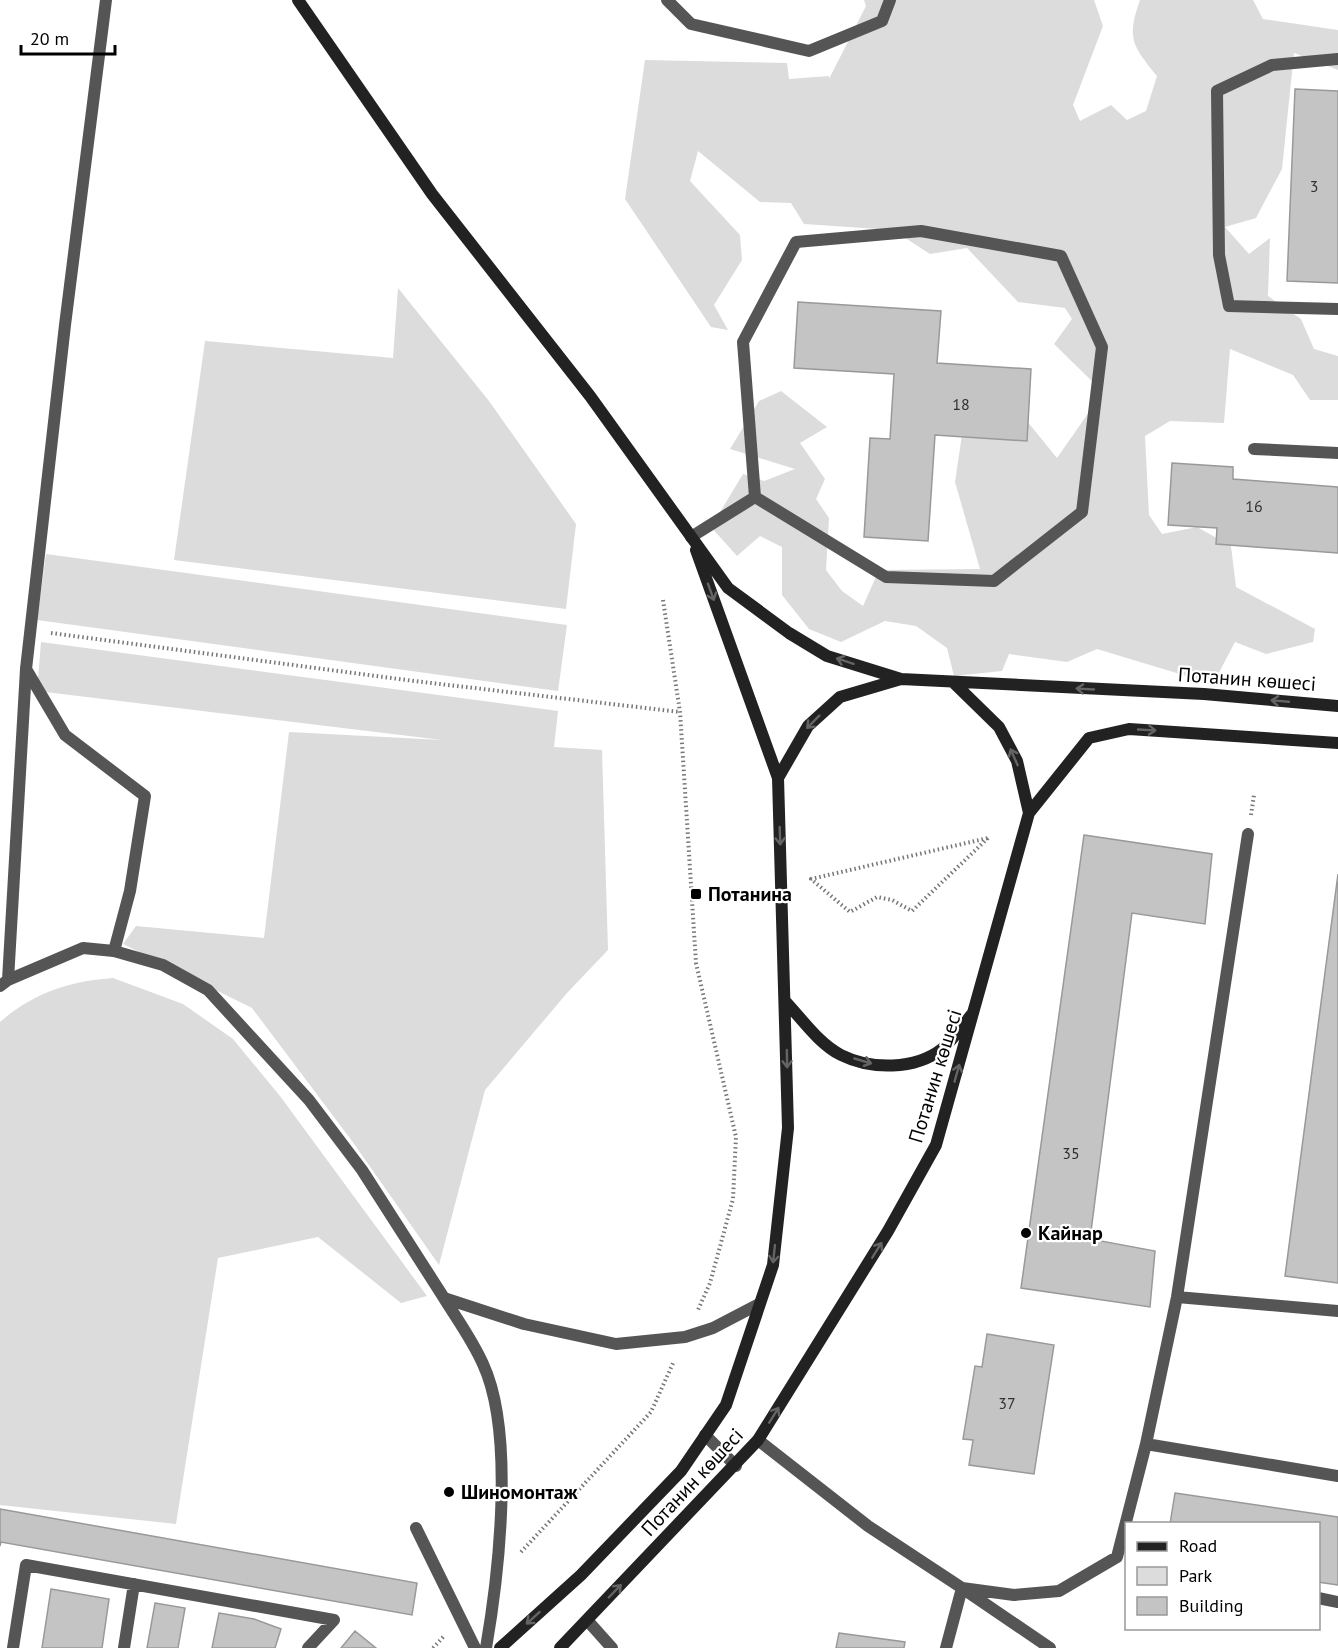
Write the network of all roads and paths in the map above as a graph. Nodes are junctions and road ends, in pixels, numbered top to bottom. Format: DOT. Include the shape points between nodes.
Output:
graph roads {
  1 [pos="106,0"];
  2 [pos="298,0"];
  3 [pos="667,0"];
  4 [pos="890,0"];
  5 [pos="1338,59"];
  6 [pos="1338,309"];
  7 [pos="1254,448"];
  8 [pos="1338,453"];
  9 [pos="755,497"];
  10 [pos="691,537"];
  11 [pos="663,600"];
  12 [pos="30,630"];
  13 [pos="26,669"];
  14 [pos="901,679"];
  15 [pos="954,683"];
  16 [pos="1338,706"];
  17 [pos="680,712"];
  18 [pos="1338,743"];
  19 [pos="778,778"];
  20 [pos="1029,813"];
  21 [pos="1248,834"];
  22 [pos="811,879"];
  23 [pos="114,951"];
  24 [pos="4,983"];
  25 [pos="786,1001"];
  26 [pos="976,1009"];
  27 [pos="1177,1297"];
  28 [pos="444,1298"];
  29 [pos="759,1305"];
  30 [pos="1338,1311"];
  31 [pos="685,1337"];
  32 [pos="705,1435"];
  33 [pos="758,1440"];
  34 [pos="1146,1444"];
  35 [pos="736,1466"];
  36 [pos="1338,1476"];
  37 [pos="1130,1522"];
  38 [pos="416,1528"];
  39 [pos="1122,1558"];
  40 [pos="496,1579"];
  41 [pos="135,1584"];
  42 [pos="962,1588"];
  43 [pos="1320,1598"];
  44 [pos="1338,1602"];
  45 [pos="459,1620"];
  46 [pos="587,1620"];
  47 [pos="13,1648"];
  48 [pos="124,1648"];
  49 [pos="308,1648"];
  50 [pos="433,1648"];
  51 [pos="475,1648"];
  52 [pos="486,1648"];
  53 [pos="500,1648"];
  54 [pos="560,1648"];
  55 [pos="612,1648"];
  56 [pos="946,1648"];
  57 [pos="1050,1648"];
  1 -- 12 [label="street"];
  2 -- 10 [label="main road" via="432,194 590,396"];
  3 -- 4 [label="street" via="690,24 809,51 882,21"];
  5 -- 6 [label="street" via="1272,65 1217,91 1219,255 1229,306"];
  7 -- 8 [label="street"];
  9 -- 9 [label="street" via="886,577 994,581 1082,512 1102,347 1061,256 921,231 796,242 743,342"];
  9 -- 10 [label="street"];
  14 -- 10 [label="main road, one-way" via="827,656 789,633 728,588"];
  10 -- 19 [label="main road, one-way"];
  11 -- 17 [label="path"];
  12 -- 13 [label="street"];
  12 -- 17 [label="path"];
  13 -- 23 [label="street" via="65,735 145,796 130,891"];
  13 -- 24 [label="street"];
  14 -- 15 [label="main road, Потанин көшесі"];
  14 -- 19 [label="main road, one-way" via="840,698 808,726"];
  16 -- 15 [label="main road, Потанин көшесі, one-way" via="1204,694"];
  20 -- 15 [label="main road, one-way" via="1017,761 999,727"];
  17 -- 31 [label="path" via="696,963 736,1137 733,1198 710,1283"];
  20 -- 18 [label="main road, Потанин көшесі, one-way" via="1089,738 1129,729"];
  19 -- 25 [label="main road, Потанин көшесі, one-way"];
  20 -- 26 [label="main road, Потанин көшесі"];
  21 -- 27 [label="street"];
  22 -- 22 [label="path" via="933,851 988,838 912,911 877,897 850,912"];
  23 -- 24 [label="street" via="83,948"];
  23 -- 28 [label="street" via="163,965 208,990 309,1100 362,1170"];
  25 -- 26 [label="main road, one-way" via="817,1036 841,1055 872,1064 894,1065 942,1050"];
  25 -- 29 [label="main road, Потанин көшесі, one-way" via="788,1128 773,1265"];
  33 -- 26 [label="main road, Потанин көшесі, one-way" via="888,1232 936,1145"];
  27 -- 30 [label="street"];
  27 -- 34 [label="street"];
  28 -- 31 [label="street" via="524,1324 616,1344"];
  28 -- 40 [label="street" via="483,1365 499,1415"];
  29 -- 31 [label="street"];
  29 -- 32 [label="main road, Потанин көшесі" via="726,1405"];
  31 -- 40 [label="path" via="651,1412"];
  32 -- 35 [label="street"];
  32 -- 53 [label="main road, Потанин көшесі, one-way" via="681,1471 581,1575"];
  33 -- 35 [label="main road, Потанин көшесі"];
  33 -- 42 [label="street" via="868,1526"];
  34 -- 36 [label="street"];
  34 -- 37 [label="street"];
  46 -- 35 [label="main road, Потанин көшесі, one-way"];
  38 -- 45 [label="street"];
  39 -- 42 [label="street" via="1059,1590 1014,1595"];
  40 -- 52 [label="street"];
  41 -- 47 [label="street" via="26,1565"];
  41 -- 48 [label="street"];
  41 -- 49 [label="street" via="334,1620"];
  42 -- 56 [label="street"];
  42 -- 57 [label="street"];
  43 -- 44 [label="street"];
  45 -- 50 [label="path"];
  45 -- 51 [label="street"];
  46 -- 54 [label="main road, Потанин көшесі"];
  46 -- 55 [label="street"];
}
